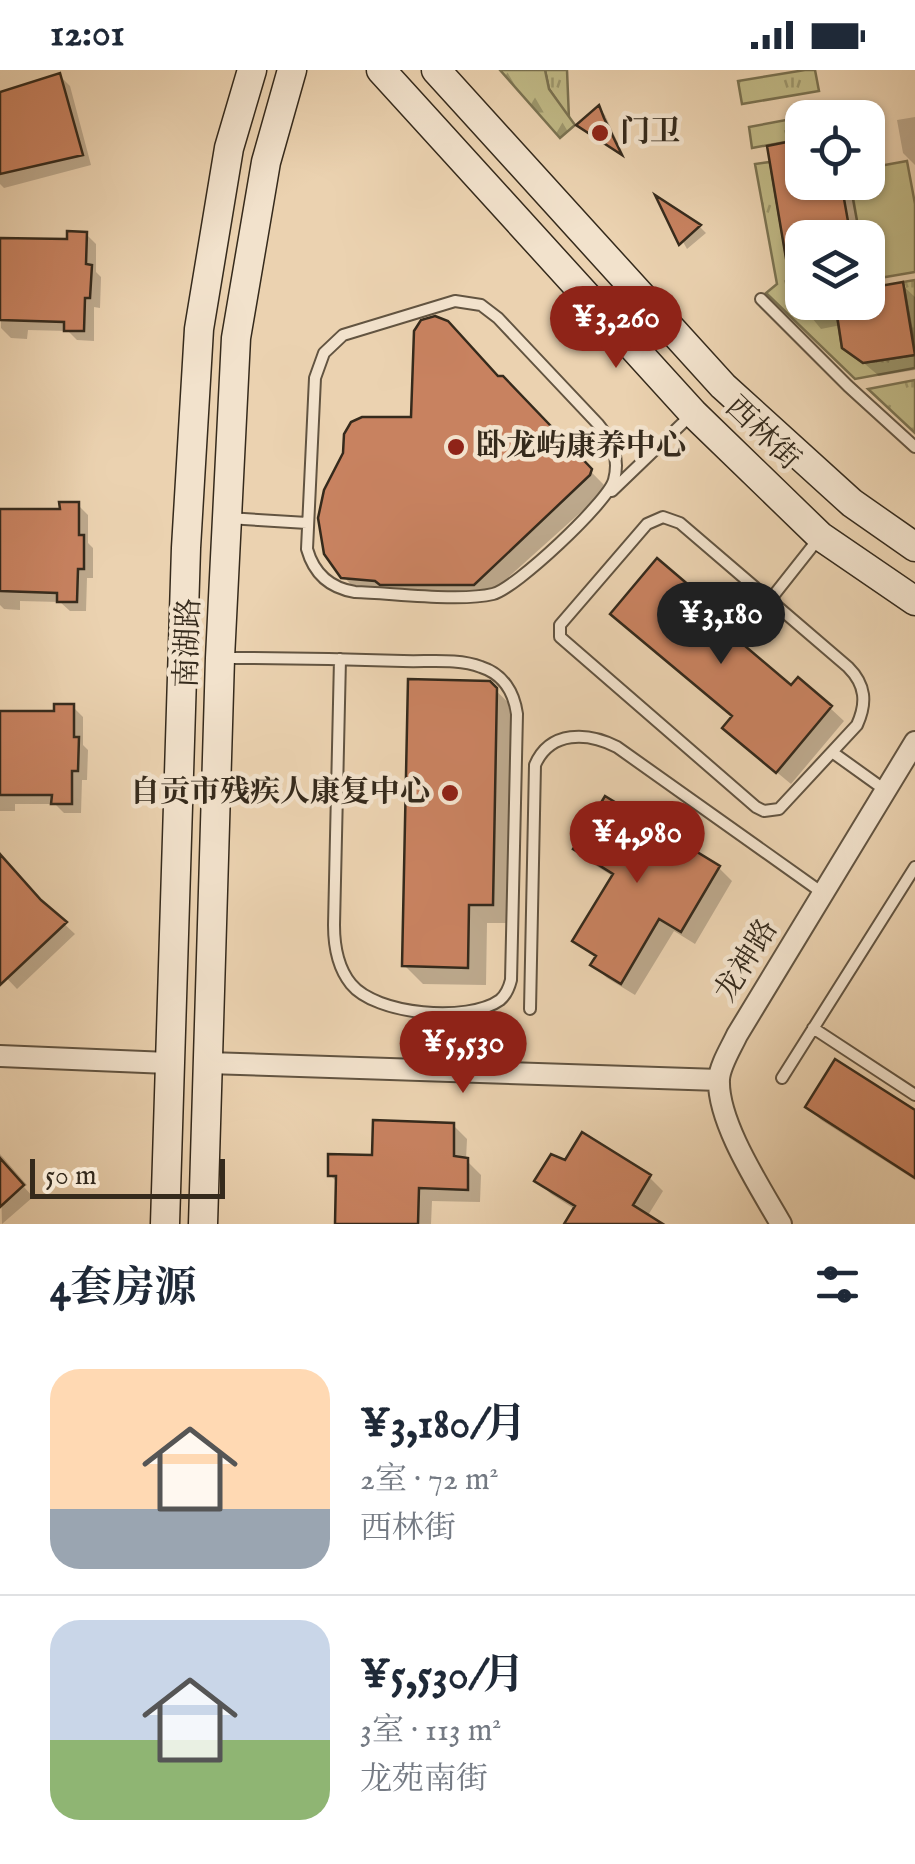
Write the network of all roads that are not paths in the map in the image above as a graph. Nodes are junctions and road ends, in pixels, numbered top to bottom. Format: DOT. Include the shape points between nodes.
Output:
graph roads {
  1 [pos="252,70"];
  2 [pos="292,70"];
  3 [pos="381,70"];
  4 [pos="436,70"];
  5 [pos="761,299"];
  6 [pos="694,413"];
  7 [pos="915,447"];
  8 [pos="604,499"];
  9 [pos="226,518"];
  10 [pos="307,523"];
  11 [pos="820,536"];
  12 [pos="915,547"];
  13 [pos="770,600"];
  14 [pos="915,601"];
  15 [pos="220,658"];
  16 [pos="340,659"];
  17 [pos="915,742"];
  18 [pos="832,752"];
  19 [pos="885,790"];
  20 [pos="915,867"];
  21 [pos="824,894"];
  22 [pos="530,1009"];
  23 [pos="813,1028"];
  24 [pos="0,1056"];
  25 [pos="168,1063"];
  26 [pos="208,1064"];
  27 [pos="782,1078"];
  28 [pos="719,1080"];
  29 [pos="915,1094"];
  30 [pos="165,1224"];
  31 [pos="203,1224"];
  32 [pos="781,1224"];
  1 -- 25 [label="main road, 南湖路" via="230,148 199,328"];
  2 -- 9 [label="main road, 南湖路" via="266,162 236,338"];
  3 -- 6 [label="main road, 西林街"];
  4 -- 12 [label="main road, 西林街" via="724,386 852,504"];
  5 -- 7 [label="lane"];
  6 -- 8 [label="lane"];
  6 -- 11 [label="main road, 西林街"];
  8 -- 10 [label="lane" via="514,584 488,595 339,589 310,559"];
  8 -- 10 [label="lane" via="616,465 607,436 498,318 480,305 455,301 352,331 324,352 315,378"];
  9 -- 10 [label="lane"];
  9 -- 15 [label="main road, 南湖路"];
  11 -- 13 [label="lane"];
  11 -- 14 [label="main road, 西林街"];
  13 -- 18 [label="lane" via="862,686 863,712"];
  13 -- 18 [label="lane" via="680,523 663,517 647,524 559,632 563,644 764,811 786,804"];
  15 -- 16 [label="lane"];
  15 -- 26 [label="main road, 南湖路"];
  16 -- 16 [label="lane" via="334,925 350,984 387,1008 461,1011 502,999 511,980 517,714 511,691 494,673 472,664"];
  17 -- 19 [label="street, 龙神路"];
  18 -- 19 [label="lane"];
  19 -- 21 [label="street, 龙神路"];
  20 -- 23 [label="lane"];
  21 -- 22 [label="lane" via="617,747 588,736 560,739 535,764"];
  21 -- 28 [label="street, 龙神路" via="737,1036"];
  23 -- 27 [label="lane"];
  23 -- 29 [label="lane"];
  24 -- 25 [label="street"];
  25 -- 30 [label="main road, 南湖路"];
  26 -- 28 [label="street"];
  26 -- 31 [label="main road, 南湖路"];
  28 -- 32 [label="street" via="741,1153"];
}
